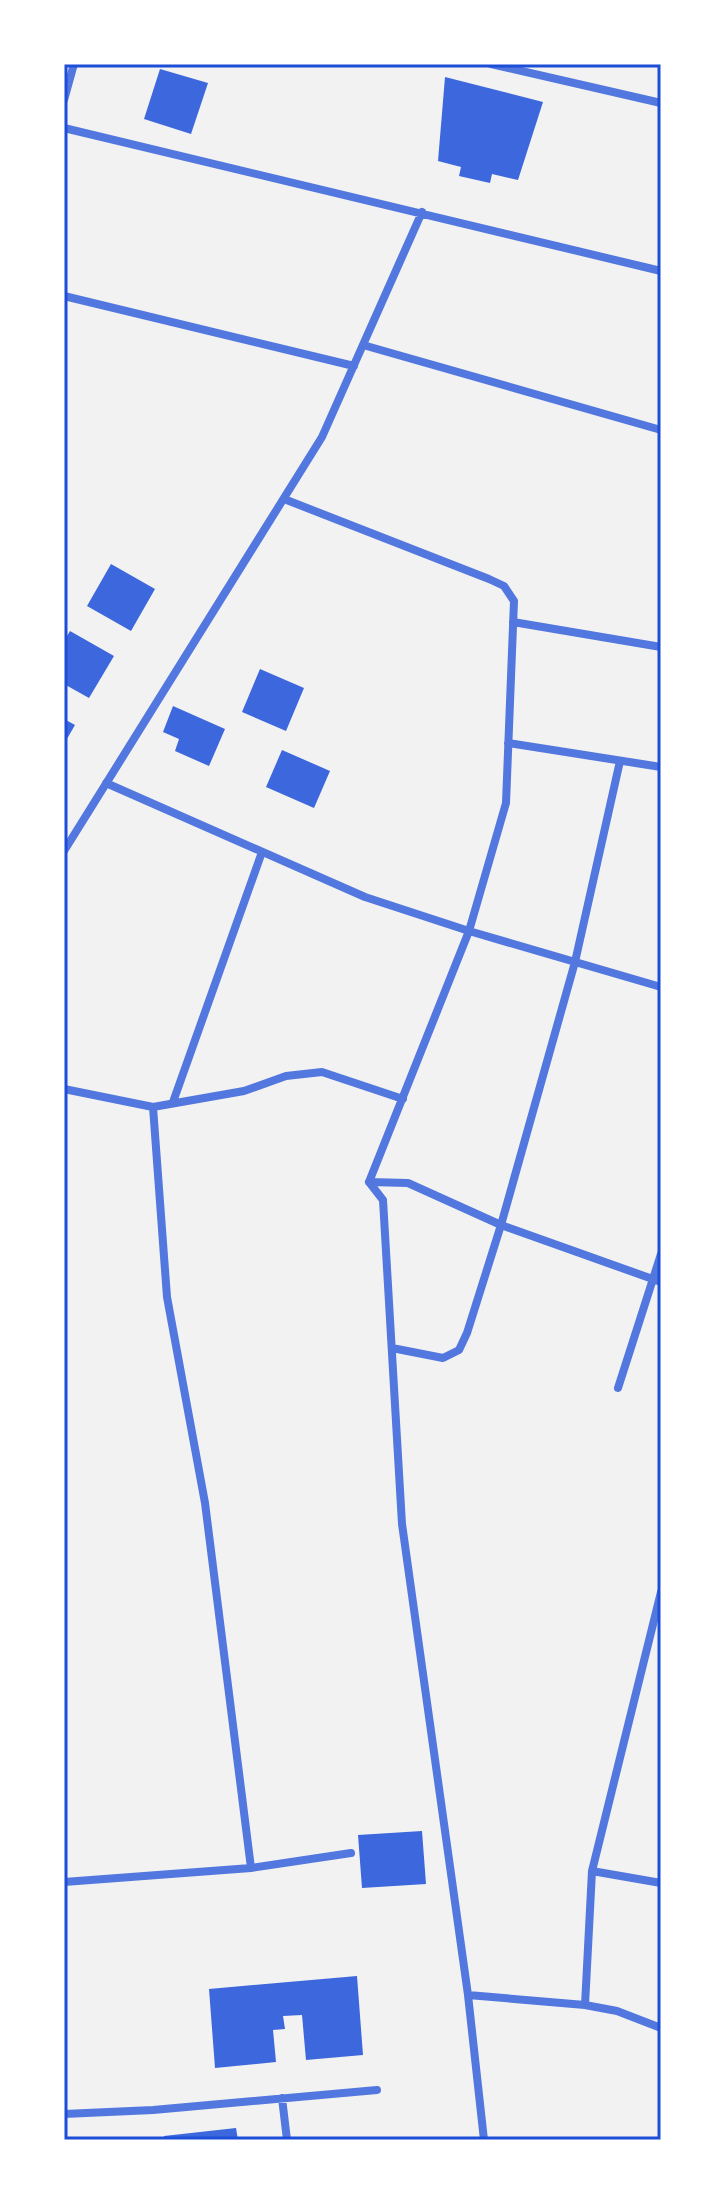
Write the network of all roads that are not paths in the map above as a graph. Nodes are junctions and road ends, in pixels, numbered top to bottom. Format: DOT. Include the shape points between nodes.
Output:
graph roads {
  1 [pos="74,64"];
  2 [pos="491,64"];
  3 [pos="64,100"];
  4 [pos="661,103"];
  5 [pos="64,128"];
  6 [pos="422,212"];
  7 [pos="661,271"];
  8 [pos="64,296"];
  9 [pos="363,345"];
  10 [pos="354,366"];
  11 [pos="661,430"];
  12 [pos="284,499"];
  13 [pos="513,622"];
  14 [pos="661,647"];
  15 [pos="508,743"];
  16 [pos="620,761"];
  17 [pos="661,767"];
  18 [pos="106,783"];
  19 [pos="64,851"];
  20 [pos="262,852"];
  21 [pos="469,931"];
  22 [pos="575,962"];
  23 [pos="661,987"];
  24 [pos="64,1089"];
  25 [pos="403,1099"];
  26 [pos="173,1102"];
  27 [pos="153,1107"];
  28 [pos="369,1182"];
  29 [pos="501,1225"];
  30 [pos="661,1254"];
  31 [pos="657,1281"];
  32 [pos="392,1348"];
  33 [pos="618,1388"];
  34 [pos="661,1592"];
  35 [pos="351,1853"];
  36 [pos="251,1868"];
  37 [pos="592,1871"];
  38 [pos="64,1882"];
  39 [pos="661,1883"];
  40 [pos="468,1995"];
  41 [pos="585,2005"];
  42 [pos="661,2028"];
  43 [pos="377,2090"];
  44 [pos="282,2098"];
  45 [pos="64,2114"];
  46 [pos="287,2140"];
  47 [pos="484,2140"];
  1 -- 3 [label="street"];
  2 -- 4 [label="street"];
  5 -- 6 [label="street"];
  6 -- 7 [label="street"];
  6 -- 9 [label="street"];
  8 -- 10 [label="street"];
  9 -- 10 [label="street"];
  9 -- 11 [label="street"];
  10 -- 12 [label="street" via="322,437"];
  12 -- 13 [label="street" via="504,586 514,601"];
  12 -- 18 [label="street"];
  13 -- 14 [label="street"];
  13 -- 15 [label="street"];
  15 -- 16 [label="street"];
  15 -- 21 [label="street" via="506,803"];
  16 -- 17 [label="street"];
  16 -- 22 [label="street"];
  18 -- 19 [label="street"];
  18 -- 20 [label="street"];
  20 -- 21 [label="street" via="365,897"];
  20 -- 26 [label="street"];
  21 -- 22 [label="street"];
  21 -- 25 [label="street"];
  22 -- 23 [label="street"];
  22 -- 29 [label="street"];
  24 -- 27 [label="street"];
  25 -- 26 [label="street" via="322,1072"];
  25 -- 28 [label="street"];
  26 -- 27 [label="street"];
  27 -- 36 [label="street" via="167,1297 205,1503"];
  28 -- 29 [label="street" via="408,1183"];
  28 -- 32 [label="street" via="383,1200"];
  29 -- 31 [label="street"];
  29 -- 32 [label="street" via="459,1350 443,1358"];
  30 -- 31 [label="street"];
  31 -- 33 [label="street"];
  32 -- 40 [label="street" via="402,1524"];
  34 -- 37 [label="street"];
  35 -- 36 [label="street"];
  36 -- 38 [label="street"];
  37 -- 39 [label="street"];
  37 -- 41 [label="street"];
  40 -- 41 [label="street"];
  40 -- 47 [label="street"];
  41 -- 42 [label="street"];
  43 -- 44 [label="street"];
  44 -- 45 [label="street"];
  44 -- 46 [label="street"];
}
